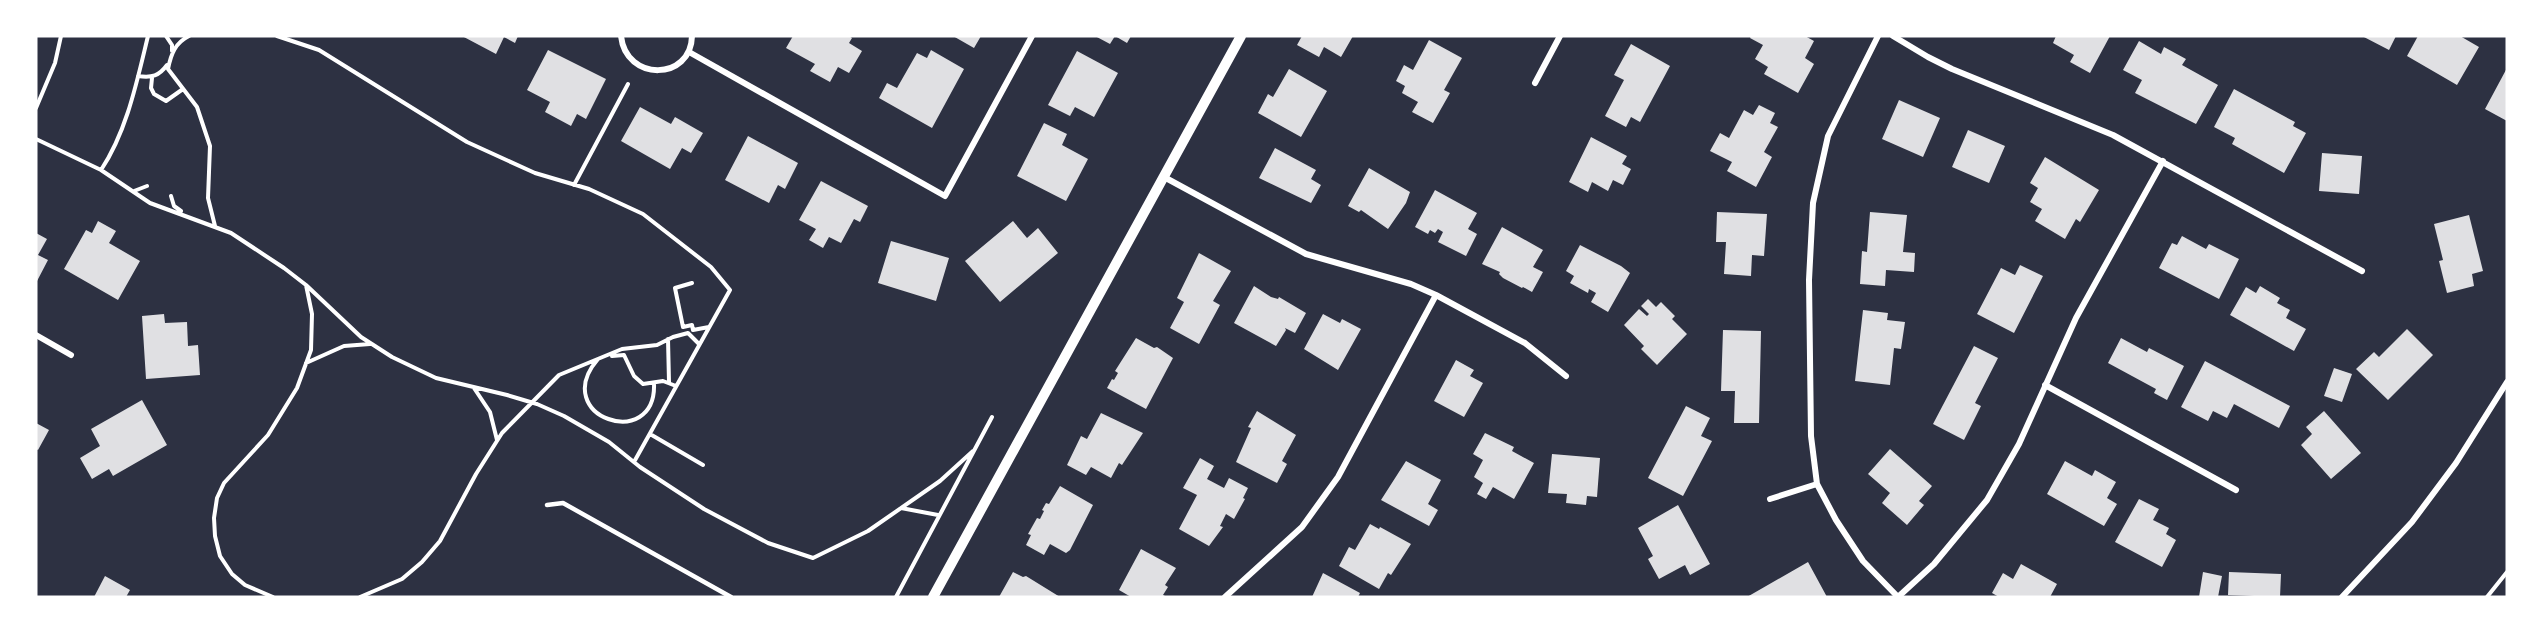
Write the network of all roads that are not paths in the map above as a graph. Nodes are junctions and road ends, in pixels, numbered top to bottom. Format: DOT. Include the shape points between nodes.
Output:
graph roads {
  1 [pos="621,36"];
  2 [pos="692,36"];
  3 [pos="1032,36"];
  4 [pos="1241,36"];
  5 [pos="1560,36"];
  6 [pos="1878,36"];
  7 [pos="1893,36"];
  8 [pos="689,52"];
  9 [pos="1535,83"];
  10 [pos="2163,161"];
  11 [pos="1164,177"];
  12 [pos="2362,271"];
  13 [pos="1436,296"];
  14 [pos="36,335"];
  15 [pos="71,355"];
  16 [pos="1566,376"];
  17 [pos="2507,382"];
  18 [pos="2045,385"];
  19 [pos="1817,484"];
  20 [pos="2236,490"];
  21 [pos="1770,499"];
  22 [pos="548,505"];
  23 [pos="731,597"];
  24 [pos="933,597"];
  25 [pos="1225,597"];
  26 [pos="1898,597"];
  27 [pos="2342,597"];
  1 -- 8 [label="street" via="630,59 653,71 670,68"];
  2 -- 8 [label="street"];
  3 -- 8 [label="street" via="945,196"];
  4 -- 11 [label="street"];
  5 -- 9 [label="street"];
  6 -- 19 [label="street" via="1828,136 1813,203 1809,280 1811,435"];
  7 -- 10 [label="street" via="1944,65 2103,131"];
  10 -- 12 [label="street"];
  10 -- 18 [label="street" via="2076,318"];
  11 -- 13 [label="street" via="1306,254 1412,284"];
  11 -- 24 [label="street"];
  13 -- 16 [label="street" via="1525,343"];
  13 -- 25 [label="street" via="1338,477 1302,527"];
  14 -- 15 [label="street"];
  17 -- 27 [label="street" via="2456,463 2412,522"];
  18 -- 20 [label="street"];
  18 -- 26 [label="street" via="2019,444 1987,500 1934,564"];
  19 -- 21 [label="street"];
  19 -- 26 [label="street" via="1863,561"];
  22 -- 23 [label="lane" via="563,503"];
}
